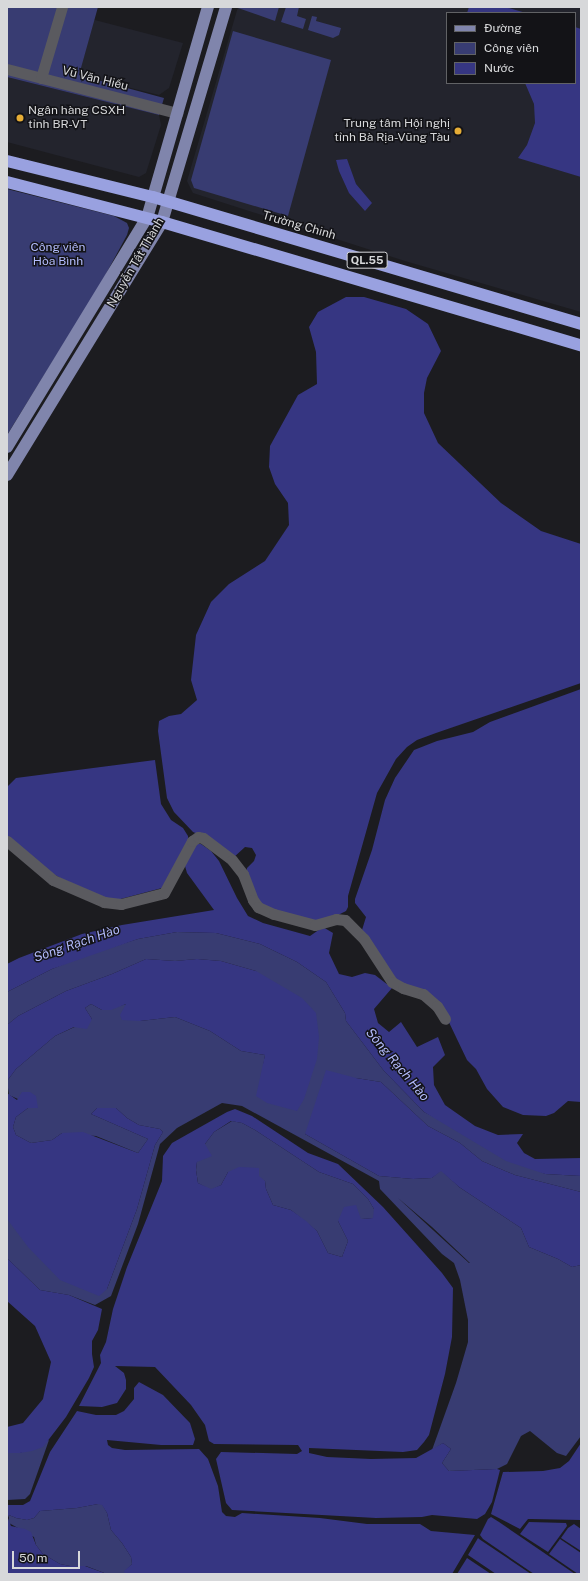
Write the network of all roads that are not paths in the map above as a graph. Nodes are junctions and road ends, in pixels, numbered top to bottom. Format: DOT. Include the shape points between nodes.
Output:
graph roads {
  1 [pos="62,7"];
  2 [pos="207,10"];
  3 [pos="225,12"];
  4 [pos="7,69"];
  5 [pos="41,78"];
  6 [pos="177,113"];
  7 [pos="7,161"];
  8 [pos="7,182"];
  9 [pos="153,197"];
  10 [pos="168,202"];
  11 [pos="147,218"];
  12 [pos="162,222"];
  13 [pos="393,267"];
  14 [pos="387,287"];
  15 [pos="581,324"];
  16 [pos="581,345"];
  17 [pos="7,447"];
  18 [pos="7,475"];
  19 [pos="7,841"];
  20 [pos="445,1019"];
  1 -- 5 [label="street"];
  2 -- 3 [label="main road"];
  2 -- 6 [label="main road, Nguyễn Tất Thành"];
  3 -- 10 [label="main road, Nguyễn Tất Thành"];
  4 -- 5 [label="street, Vũ Văn Hiếu"];
  5 -- 6 [label="street, Vũ Văn Hiếu"];
  6 -- 9 [label="main road, Nguyễn Tất Thành"];
  7 -- 9 [label="highway, Trường Chinh / QL.55"];
  8 -- 11 [label="highway, QL.55"];
  9 -- 10 [label="highway, Trường Chinh / QL.55"];
  9 -- 11 [label="main road, Nguyễn Tất Thành"];
  10 -- 12 [label="main road, Nguyễn Tất Thành"];
  10 -- 13 [label="highway, Trường Chinh / QL.55"];
  11 -- 12 [label="highway, QL.55"];
  11 -- 17 [label="main road, Nguyễn Tất Thành"];
  12 -- 14 [label="highway, QL.55"];
  12 -- 18 [label="main road, Nguyễn Tất Thành"];
  13 -- 14 [label="highway"];
  13 -- 15 [label="highway, Trường Chinh / QL.55"];
  14 -- 16 [label="highway, QL.55"];
  19 -- 20 [label="street" via="53,880 104,902 121,904 164,893 192,841 198,837 203,838 232,860 243,874 258,907 315,925 336,919 345,920 364,939 392,982 427,997 437,1006"];
}
